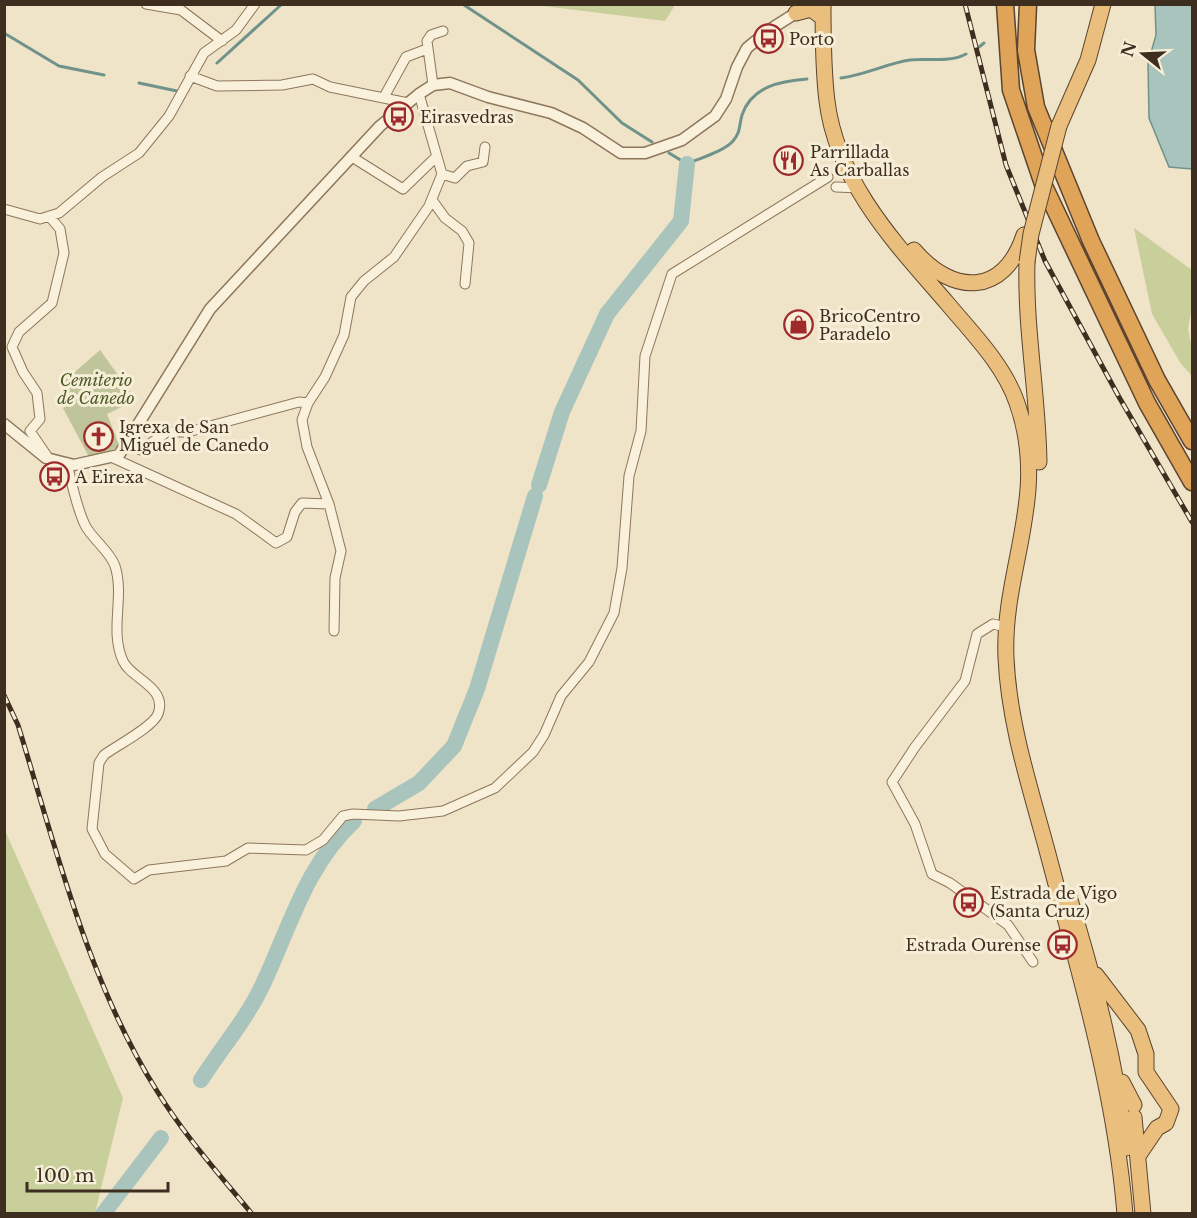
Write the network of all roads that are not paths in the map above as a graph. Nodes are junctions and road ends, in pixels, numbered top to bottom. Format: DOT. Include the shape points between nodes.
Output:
graph roads {
  1 [pos="146,4"];
  2 [pos="255,4"];
  3 [pos="1005,4"];
  4 [pos="1028,4"];
  5 [pos="1103,4"];
  6 [pos="800,9"];
  7 [pos="823,11"];
  8 [pos="444,31"];
  9 [pos="222,41"];
  10 [pos="427,49"];
  11 [pos="190,76"];
  12 [pos="433,85"];
  13 [pos="419,94"];
  14 [pos="384,98"];
  15 [pos="408,103"];
  16 [pos="1059,126"];
  17 [pos="485,147"];
  18 [pos="436,156"];
  19 [pos="352,157"];
  20 [pos="442,174"];
  21 [pos="828,177"];
  22 [pos="836,187"];
  23 [pos="862,189"];
  24 [pos="432,200"];
  25 [pos="4,208"];
  26 [pos="49,216"];
  27 [pos="465,284"];
  28 [pos="308,403"];
  29 [pos="4,424"];
  30 [pos="1192,441"];
  31 [pos="128,444"];
  32 [pos="111,457"];
  33 [pos="48,458"];
  34 [pos="67,463"];
  35 [pos="1192,482"];
  36 [pos="329,504"];
  37 [pos="1006,627"];
  38 [pos="334,631"];
  39 [pos="1033,962"];
  40 [pos="1084,967"];
  41 [pos="1116,1077"];
  42 [pos="1158,1093"];
  43 [pos="1134,1111"];
  44 [pos="1157,1128"];
  45 [pos="1138,1156"];
  46 [pos="1125,1214"];
  47 [pos="1133,1214"];
  48 [pos="1143,1214"];
  1 -- 9 [label="street" via="181,10"];
  2 -- 9 [label="street" via="236,30"];
  3 -- 35 [label="highway" via="1011,90 1043,184 1147,403"];
  4 -- 30 [label="highway" via="1026,50 1036,107 1090,242 1157,380"];
  5 -- 16 [label="highway" via="1088,60"];
  6 -- 7 [label="highway"];
  6 -- 12 [label="street" via="747,48 716,116 682,140 645,153 621,153 551,113 450,83"];
  7 -- 23 [label="highway" via="827,102 841,154"];
  8 -- 10 [label="street" via="431,36"];
  9 -- 11 [label="street" via="204,53"];
  10 -- 12 [label="street"];
  10 -- 14 [label="street" via="406,57"];
  11 -- 14 [label="street" via="217,86 282,86 313,79 330,87"];
  11 -- 26 [label="street" via="169,116 139,153 59,213"];
  12 -- 13 [label="street"];
  13 -- 15 [label="street"];
  13 -- 18 [label="street"];
  14 -- 15 [label="street"];
  15 -- 19 [label="street"];
  16 -- 23 [label="highway, bridge" via="1016,258 998,275 974,283 954,281 935,271"];
  16 -- 40 [label="highway, bridge" via="1027,262 1039,490 1019,602 1014,643 1015,685 1025,745"];
  17 -- 20 [label="street" via="483,162 467,166 455,178"];
  18 -- 19 [label="street" via="403,189"];
  18 -- 20 [label="street"];
  19 -- 31 [label="street" via="210,309"];
  20 -- 24 [label="street"];
  21 -- 34 [label="street" via="672,274 645,356 641,431 629,476 622,568 614,613 604,637 559,701 533,752 495,788 444,811 343,816 323,840 306,850 248,848 226,861 149,870 134,879 105,854 92,829 99,763 104,755 152,723 160,703 155,692 126,667 118,650 114,564 85,525"];
  22 -- 23 [label="street"];
  23 -- 37 [label="highway" via="892,239 984,346 1016,400 1028,437 1030,470 1026,522"];
  24 -- 27 [label="street" via="469,243"];
  24 -- 28 [label="street" via="394,257 351,297 344,335"];
  25 -- 26 [label="street" via="40,219"];
  26 -- 33 [label="street" via="60,229 64,253 52,303 19,332 12,347 22,372 37,393 40,419 30,431"];
  28 -- 31 [label="street" via="299,402 188,432 166,432 141,450"];
  28 -- 36 [label="street" via="302,420 307,447"];
  29 -- 33 [label="street"];
  31 -- 32 [label="street" via="120,455"];
  32 -- 34 [label="street"];
  32 -- 36 [label="street" via="236,514 276,543 287,537 302,502"];
  33 -- 34 [label="street"];
  36 -- 38 [label="street" via="341,551 334,578"];
  37 -- 39 [label="street" via="993,624 977,634 964,681 892,782 915,824 932,874 1008,925"];
  37 -- 40 [label="highway" via="1012,716"];
  40 -- 41 [label="highway" via="1110,1073"];
  40 -- 42 [label="highway" via="1138,1030 1146,1054 1146,1072"];
  40 -- 46 [label="highway"];
  41 -- 43 [label="highway"];
  41 -- 47 [label="highway"];
  42 -- 43 [label="highway" via="1142,1095"];
  42 -- 44 [label="highway" via="1170,1109 1166,1123"];
  43 -- 44 [label="highway" via="1140,1126"];
  43 -- 45 [label="highway"];
  44 -- 45 [label="highway"];
  45 -- 48 [label="highway"];
}
